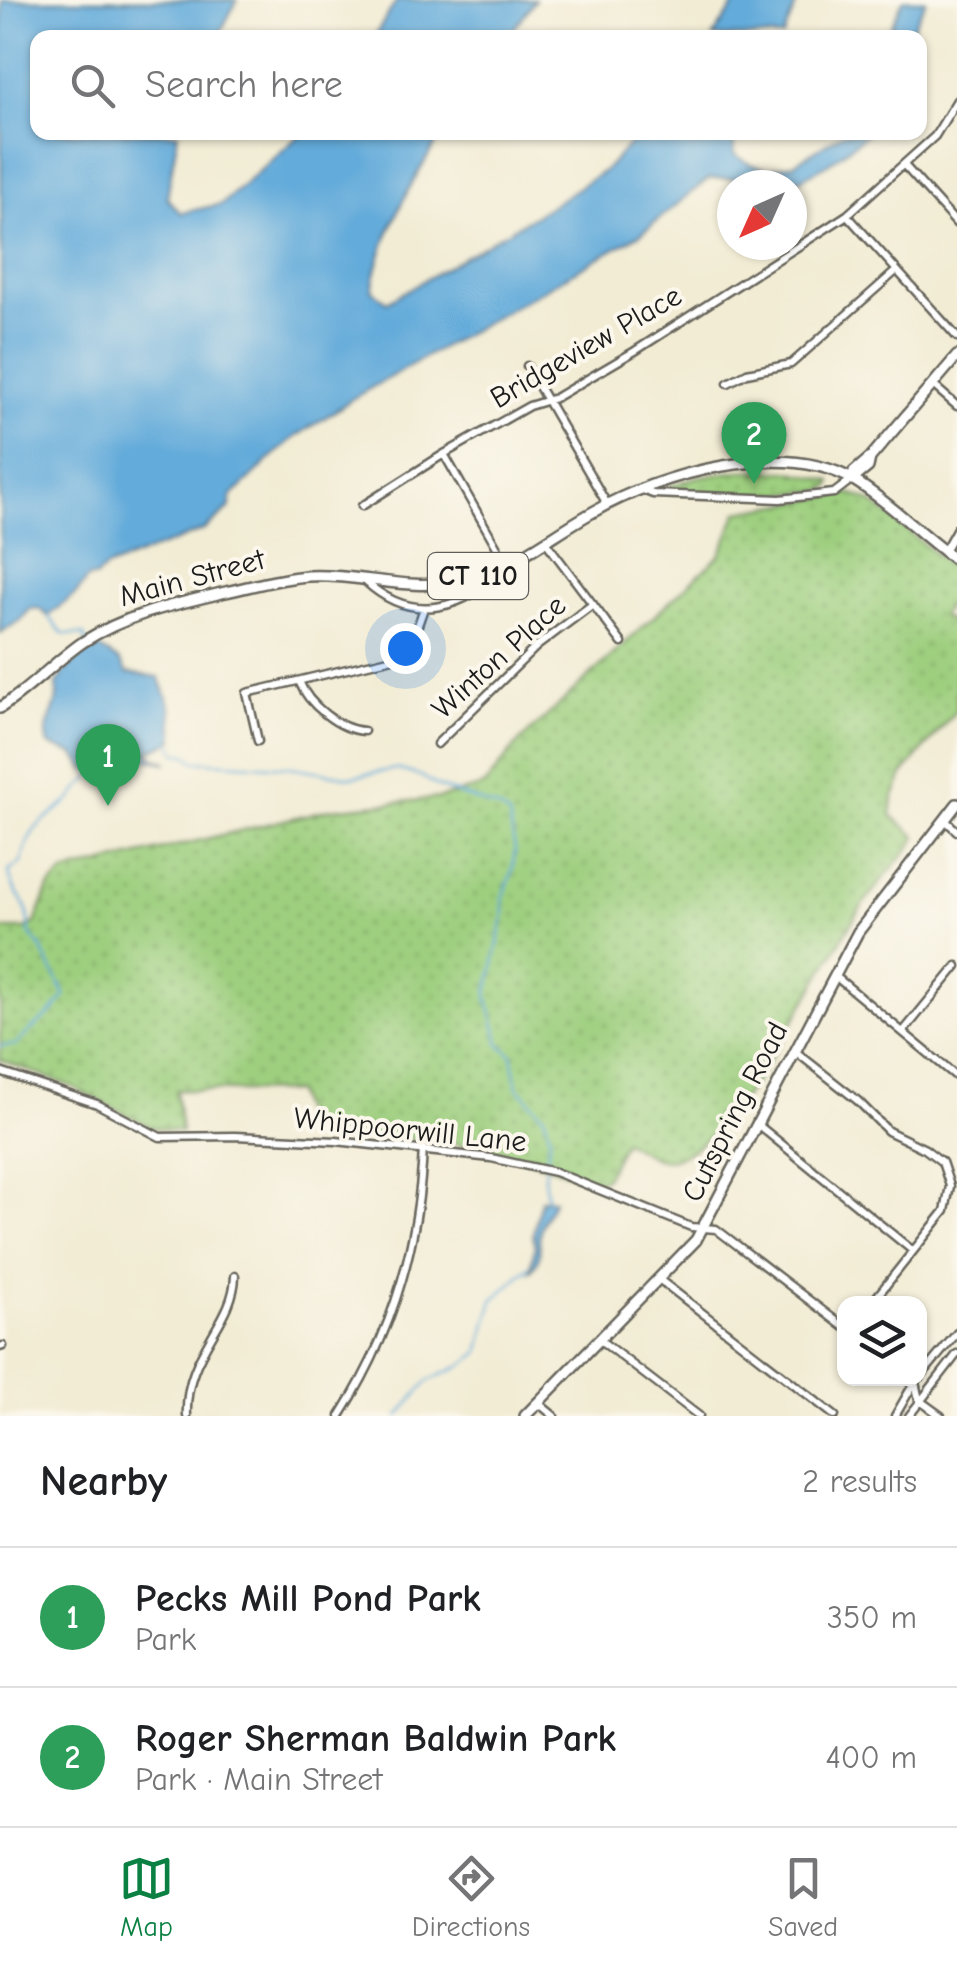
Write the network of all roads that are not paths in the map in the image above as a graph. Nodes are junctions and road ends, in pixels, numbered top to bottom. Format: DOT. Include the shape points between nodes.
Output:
graph roads {
  1 [pos="957,100"];
  2 [pos="904,165"];
  3 [pos="847,215"];
  4 [pos="957,224"];
  5 [pos="896,270"];
  6 [pos="957,337"];
  7 [pos="957,356"];
  8 [pos="527,366"];
  9 [pos="728,382"];
  10 [pos="932,385"];
  11 [pos="548,399"];
  12 [pos="957,406"];
  13 [pos="444,454"];
  14 [pos="852,480"];
  15 [pos="640,490"];
  16 [pos="607,504"];
  17 [pos="362,506"];
  18 [pos="957,528"];
  19 [pos="546,542"];
  20 [pos="944,552"];
  21 [pos="957,560"];
  22 [pos="507,566"];
  23 [pos="364,580"];
  24 [pos="592,604"];
  25 [pos="424,608"];
  26 [pos="622,643"];
  27 [pos="299,681"];
  28 [pos="0,708"];
  29 [pos="364,732"];
  30 [pos="258,741"];
  31 [pos="437,744"];
  32 [pos="957,804"];
  33 [pos="945,820"];
  34 [pos="957,832"];
  35 [pos="957,966"];
  36 [pos="834,976"];
  37 [pos="954,979"];
  38 [pos="903,1032"];
  39 [pos="795,1050"];
  40 [pos="0,1072"];
  41 [pos="957,1077"];
  42 [pos="757,1124"];
  43 [pos="424,1148"];
  44 [pos="704,1228"];
  45 [pos="913,1251"];
  46 [pos="235,1276"];
  47 [pos="660,1280"];
  48 [pos="876,1296"];
  49 [pos="837,1322"];
  50 [pos="957,1334"];
  51 [pos="600,1340"];
  52 [pos="957,1354"];
  53 [pos="927,1367"];
  54 [pos="912,1386"];
  55 [pos="917,1386"];
  56 [pos="918,1400"];
  57 [pos="537,1402"];
  58 [pos="187,1416"];
  59 [pos="340,1416"];
  60 [pos="525,1416"];
  61 [pos="554,1416"];
  62 [pos="698,1416"];
  63 [pos="835,1416"];
  64 [pos="896,1416"];
  65 [pos="909,1416"];
  66 [pos="942,1416"];
  1 -- 2 [label="street, Bridgeview Place" via="936,136"];
  2 -- 3 [label="street, Bridgeview Place"];
  2 -- 4 [label="street"];
  3 -- 5 [label="street"];
  3 -- 11 [label="street, Bridgeview Place"];
  5 -- 6 [label="street"];
  5 -- 9 [label="street" via="791,364"];
  7 -- 10 [label="main road"];
  8 -- 11 [label="street"];
  10 -- 12 [label="street"];
  10 -- 14 [label="main road"];
  11 -- 13 [label="street, Bridgeview Place"];
  11 -- 16 [label="street"];
  13 -- 17 [label="street, Bridgeview Place"];
  13 -- 22 [label="street"];
  14 -- 15 [label="street, Main Street" via="834,493 780,499"];
  14 -- 15 [label="main road, Main Street / CT 110" via="770,463 700,470"];
  14 -- 20 [label="main road, Main Street"];
  15 -- 16 [label="main road, Main Street / CT 110"];
  16 -- 19 [label="main road, Main Street / CT 110"];
  18 -- 20 [label="street"];
  19 -- 22 [label="main road, Main Street / CT 110"];
  19 -- 24 [label="street"];
  20 -- 21 [label="main road, Main Street"];
  22 -- 23 [label="main road, Main Street / CT 110" via="446,584"];
  22 -- 25 [label="street, Main Street" via="472,596"];
  23 -- 25 [label="street, Main Street" via="387,597"];
  23 -- 28 [label="main road, Main Street / CT 110" via="266,582 149,611 86,641"];
  24 -- 26 [label="street"];
  24 -- 31 [label="street, Winton Place" via="537,646"];
  25 -- 27 [label="street" via="402,654"];
  27 -- 29 [label="street" via="312,703"];
  27 -- 30 [label="street" via="247,693"];
  32 -- 33 [label="main road, Cutspring Road"];
  33 -- 34 [label="street"];
  33 -- 36 [label="main road, Cutspring Road" via="858,932"];
  35 -- 37 [label="street"];
  36 -- 38 [label="street"];
  36 -- 39 [label="main road, Cutspring Road"];
  37 -- 38 [label="street"];
  38 -- 41 [label="street"];
  39 -- 42 [label="main road, Cutspring Road"];
  39 -- 45 [label="street" via="888,1131 942,1162 948,1204"];
  40 -- 43 [label="street, Whippoorwill Lane" via="87,1100 160,1136"];
  42 -- 44 [label="main road, Cutspring Road"];
  42 -- 45 [label="street"];
  43 -- 44 [label="street, Whippoorwill Lane" via="556,1172"];
  43 -- 59 [label="street" via="419,1205 394,1312"];
  44 -- 47 [label="main road, Cutspring Road"];
  44 -- 49 [label="street, Whippoorwill Lane" via="716,1229"];
  45 -- 48 [label="street"];
  46 -- 58 [label="street" via="230,1300 191,1376"];
  47 -- 51 [label="main road, Cutspring Road"];
  47 -- 63 [label="street"];
  50 -- 53 [label="street"];
  51 -- 57 [label="main road, Cutspring Road"];
  51 -- 62 [label="street"];
  52 -- 56 [label="street"];
  54 -- 64 [label="street"];
  55 -- 56 [label="street"];
  56 -- 65 [label="street"];
  56 -- 66 [label="street"];
  57 -- 60 [label="main road, Cutspring Road"];
  57 -- 61 [label="street"];
}
